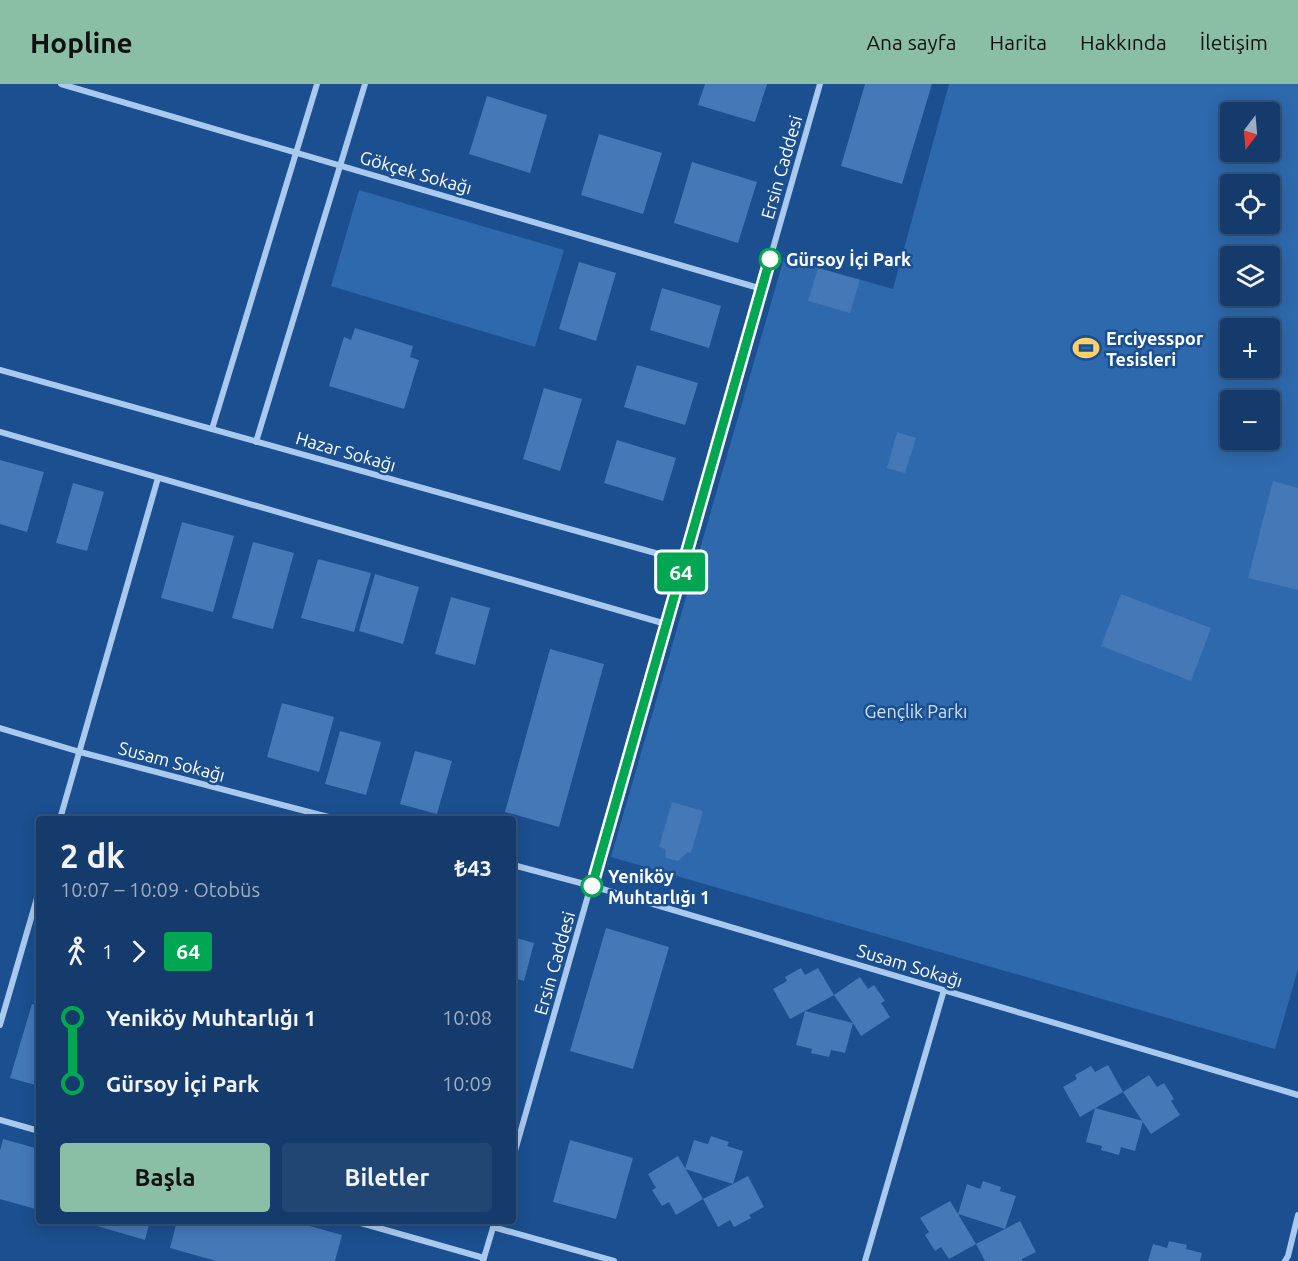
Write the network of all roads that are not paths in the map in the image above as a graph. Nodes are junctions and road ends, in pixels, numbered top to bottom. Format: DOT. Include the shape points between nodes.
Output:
graph roads {
  1 [pos="61,84"];
  2 [pos="317,84"];
  3 [pos="365,84"];
  4 [pos="820,84"];
  5 [pos="296,153"];
  6 [pos="340,165"];
  7 [pos="762,289"];
  8 [pos="0,370"];
  9 [pos="212,429"];
  10 [pos="0,432"];
  11 [pos="256,442"];
  12 [pos="158,478"];
  13 [pos="684,561"];
  14 [pos="666,624"];
  15 [pos="0,728"];
  16 [pos="80,752"];
  17 [pos="61,816"];
  18 [pos="325,816"];
  19 [pos="516,866"];
  20 [pos="592,886"];
  21 [pos="36,901"];
  22 [pos="944,990"];
  23 [pos="0,1025"];
  24 [pos="1298,1095"];
  25 [pos="0,1120"];
  26 [pos="36,1130"];
  27 [pos="516,1148"];
  28 [pos="1298,1215"];
  29 [pos="364,1224"];
  30 [pos="494,1224"];
  31 [pos="1288,1259"];
  32 [pos="484,1260"];
  33 [pos="614,1261"];
  34 [pos="865,1261"];
  1 -- 5 [label="street, Gökçek Sokağı"];
  2 -- 5 [label="street"];
  3 -- 6 [label="street"];
  4 -- 7 [label="street, Ersin Caddesi"];
  5 -- 6 [label="street, Gökçek Sokağı"];
  5 -- 9 [label="street"];
  6 -- 7 [label="street, Gökçek Sokağı"];
  6 -- 11 [label="street"];
  7 -- 13 [label="street, Ersin Caddesi"];
  8 -- 9 [label="street, Hazar Sokağı"];
  9 -- 11 [label="street, Hazar Sokağı"];
  10 -- 12 [label="street"];
  11 -- 13 [label="street, Hazar Sokağı"];
  12 -- 14 [label="street"];
  12 -- 16 [label="street"];
  13 -- 14 [label="street, Ersin Caddesi"];
  14 -- 20 [label="street, Ersin Caddesi"];
  15 -- 16 [label="street, Susam Sokağı"];
  16 -- 17 [label="street"];
  16 -- 18 [label="street, Susam Sokağı"];
  19 -- 20 [label="street, Susam Sokağı"];
  20 -- 22 [label="street, Susam Sokağı"];
  20 -- 27 [label="street, Ersin Caddesi"];
  21 -- 23 [label="street"];
  22 -- 24 [label="street, Susam Sokağı"];
  22 -- 34 [label="street"];
  25 -- 26 [label="street"];
  28 -- 31 [label="street"];
  29 -- 32 [label="street"];
  30 -- 32 [label="street"];
  30 -- 33 [label="street"];
}
